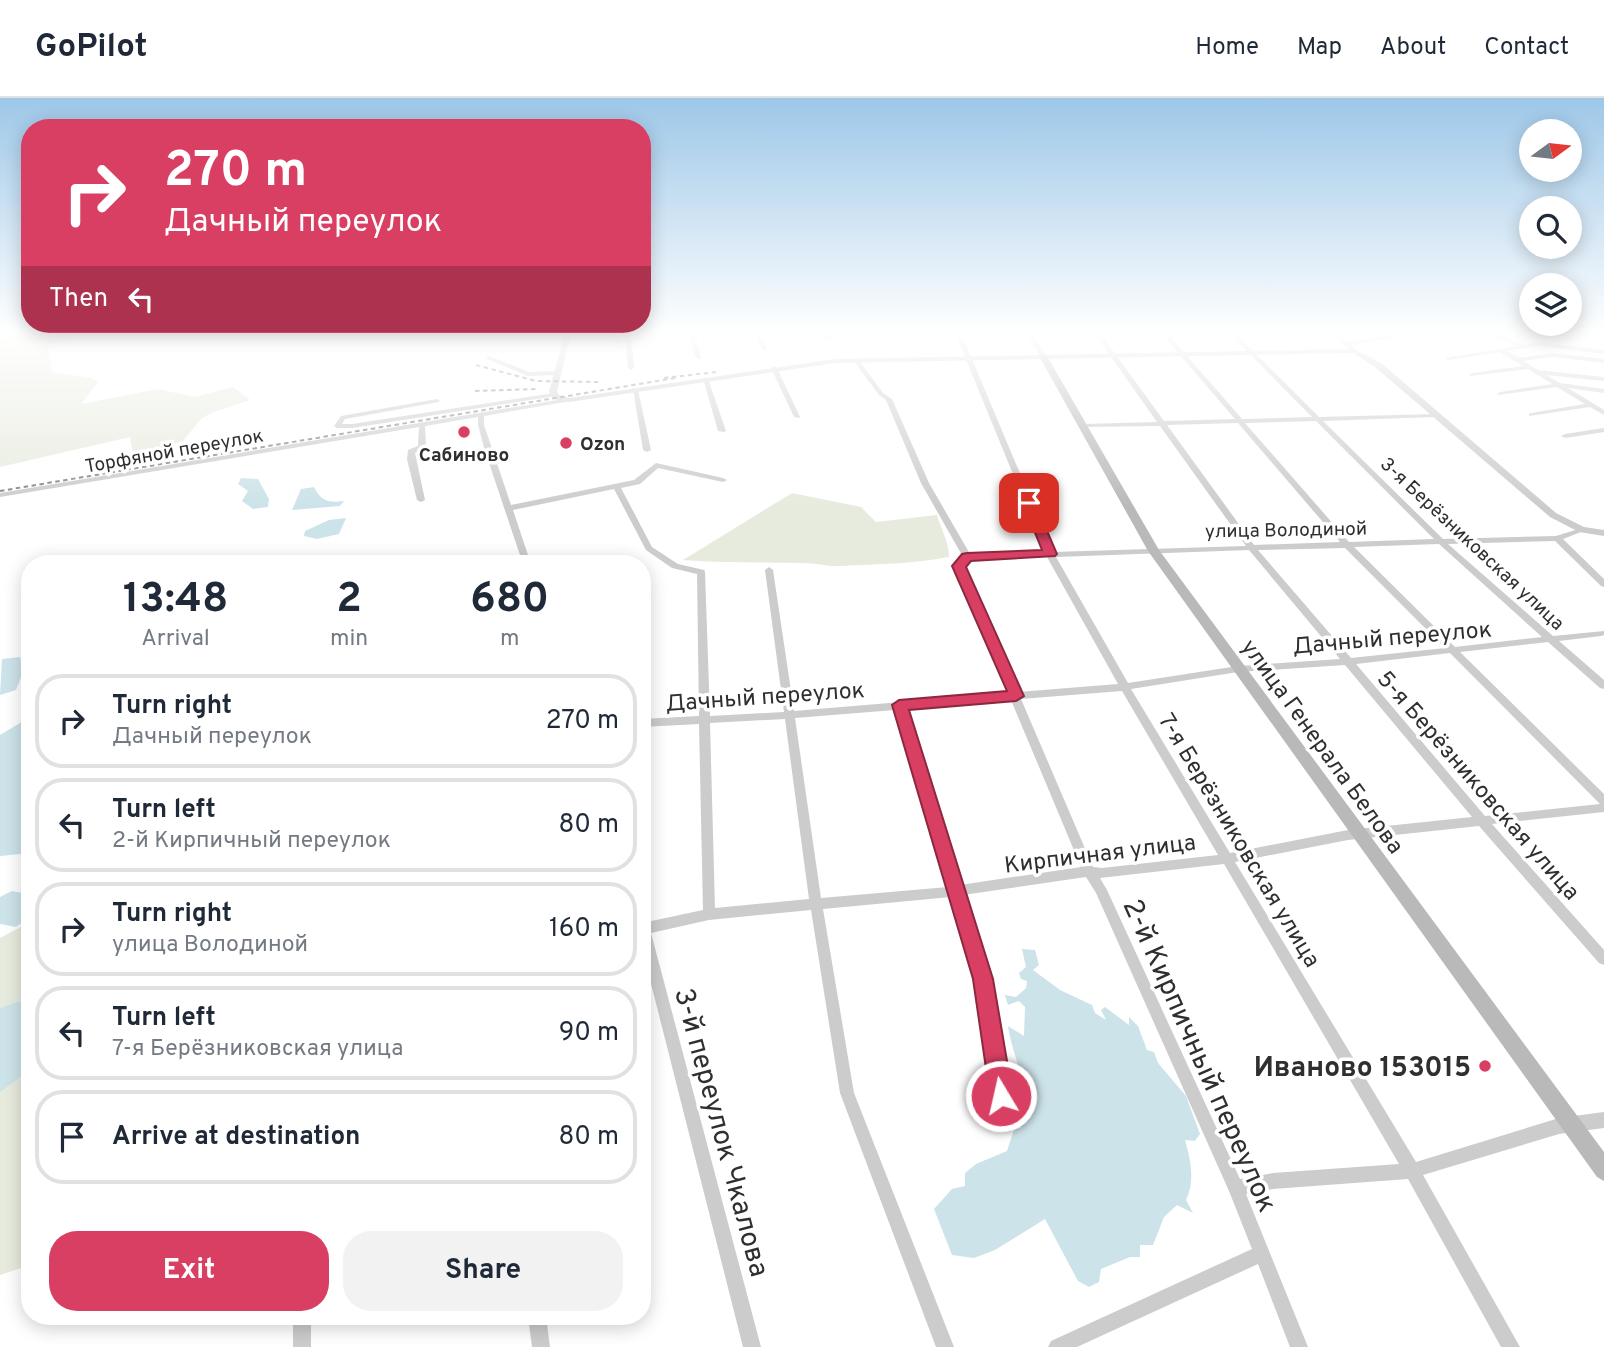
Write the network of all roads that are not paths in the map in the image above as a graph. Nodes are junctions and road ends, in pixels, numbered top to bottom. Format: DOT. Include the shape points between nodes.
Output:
graph roads {
  1 [pos="555,391"];
  2 [pos="627,391"];
  3 [pos="635,391"];
  4 [pos="709,391"];
  5 [pos="785,391"];
  6 [pos="879,391"];
  7 [pos="982,391"];
  8 [pos="1063,391"];
  9 [pos="1139,391"];
  10 [pos="1215,391"];
  11 [pos="1289,391"];
  12 [pos="1407,391"];
  13 [pos="1518,391"];
  14 [pos="1569,391"];
  15 [pos="1500,394"];
  16 [pos="554,395"];
  17 [pos="569,400"];
  18 [pos="437,401"];
  19 [pos="1587,403"];
  20 [pos="1604,404"];
  21 [pos="1604,413"];
  22 [pos="481,414"];
  23 [pos="1433,415"];
  24 [pos="1531,415"];
  25 [pos="797,417"];
  26 [pos="1319,420"];
  27 [pos="1241,422"];
  28 [pos="1162,423"];
  29 [pos="422,424"];
  30 [pos="1083,426"];
  31 [pos="1604,429"];
  32 [pos="722,430"];
  33 [pos="1565,436"];
  34 [pos="647,450"];
  35 [pos="723,480"];
  36 [pos="617,487"];
  37 [pos="0,495"];
  38 [pos="421,500"];
  39 [pos="509,508"];
  40 [pos="1582,530"];
  41 [pos="1604,533"];
  42 [pos="1558,538"];
  43 [pos="1441,542"];
  44 [pos="1348,546"];
  45 [pos="1251,547"];
  46 [pos="1154,551"];
  47 [pos="1050,554"];
  48 [pos="524,555"];
  49 [pos="967,557"];
  50 [pos="769,570"];
  51 [pos="1604,584"];
  52 [pos="1601,634"];
  53 [pos="1552,641"];
  54 [pos="1452,651"];
  55 [pos="1348,662"];
  56 [pos="1238,669"];
  57 [pos="1604,686"];
  58 [pos="1125,687"];
  59 [pos="1016,696"];
  60 [pos="899,705"];
  61 [pos="790,715"];
  62 [pos="707,721"];
  63 [pos="651,723"];
  64 [pos="1604,801"];
  65 [pos="1604,808"];
  66 [pos="1483,822"];
  67 [pos="1360,834"];
  68 [pos="1226,859"];
  69 [pos="1089,871"];
  70 [pos="958,891"];
  71 [pos="816,904"];
  72 [pos="709,914"];
  73 [pos="651,927"];
  74 [pos="1604,959"];
  75 [pos="651,960"];
  76 [pos="1001,1096"];
  77 [pos="1604,1120"];
  78 [pos="1571,1124"];
  79 [pos="1604,1170"];
  80 [pos="1412,1171"];
  81 [pos="1236,1188"];
  82 [pos="1261,1254"];
  83 [pos="302,1325"];
  84 [pos="538,1325"];
  85 [pos="302,1347"];
  86 [pos="541,1347"];
  87 [pos="752,1347"];
  88 [pos="945,1347"];
  89 [pos="1057,1347"];
  90 [pos="1299,1347"];
  91 [pos="1511,1347"];
  1 -- 16 [label="street"];
  2 -- 17 [label="street, Торфяной переулок"];
  3 -- 34 [label="street"];
  4 -- 32 [label="street"];
  5 -- 25 [label="street"];
  6 -- 49 [label="street" via="889,399 925,483"];
  7 -- 47 [label="street, 7-я Берёзниковская улица"];
  8 -- 30 [label="main road, улица Генерала Белова"];
  9 -- 28 [label="street, 5-я Берёзниковская улица"];
  10 -- 27 [label="street"];
  11 -- 26 [label="street, 3-я Берёзниковская улица"];
  12 -- 23 [label="street"];
  13 -- 15 [label="street"];
  14 -- 19 [label="street"];
  16 -- 17 [label="street"];
  16 -- 18 [label="street" via="337,426 343,417"];
  17 -- 22 [label="street, Торфяной переулок"];
  19 -- 20 [label="street"];
  19 -- 21 [label="street"];
  19 -- 24 [label="street"];
  22 -- 29 [label="street, Торфяной переулок"];
  22 -- 39 [label="street"];
  23 -- 26 [label="street"];
  23 -- 40 [label="street" via="1553,515"];
  26 -- 27 [label="street"];
  26 -- 43 [label="street, 3-я Берёзниковская улица"];
  27 -- 28 [label="street"];
  27 -- 44 [label="street"];
  28 -- 30 [label="street"];
  28 -- 45 [label="street, 5-я Берёзниковская улица"];
  29 -- 37 [label="street, Торфяной переулок"];
  29 -- 38 [label="street" via="422,447 411,452"];
  30 -- 46 [label="main road, улица Генерала Белова"];
  31 -- 33 [label="street"];
  35 -- 36 [label="street" via="656,465 638,482"];
  36 -- 39 [label="street"];
  36 -- 62 [label="street" via="649,548 675,566 700,570"];
  39 -- 48 [label="street"];
  40 -- 41 [label="street, улица Володиной"];
  40 -- 42 [label="street, улица Володиной"];
  42 -- 43 [label="street, улица Володиной"];
  42 -- 51 [label="street"];
  43 -- 44 [label="street, улица Володиной"];
  43 -- 53 [label="street, 3-я Берёзниковская улица"];
  44 -- 45 [label="street, улица Володиной"];
  44 -- 54 [label="street"];
  45 -- 46 [label="street, улица Володиной"];
  45 -- 55 [label="street, 5-я Берёзниковская улица"];
  46 -- 47 [label="street, улица Володиной"];
  46 -- 56 [label="main road, улица Генерала Белова"];
  47 -- 49 [label="street, улица Володиной"];
  47 -- 58 [label="street, 7-я Берёзниковская улица"];
  49 -- 59 [label="street, 2-й Кирпичный переулок" via="959,566"];
  50 -- 61 [label="street"];
  52 -- 53 [label="street, Дачный переулок"];
  53 -- 54 [label="street, Дачный переулок"];
  53 -- 57 [label="street, 3-я Берёзниковская улица"];
  54 -- 55 [label="street, Дачный переулок"];
  54 -- 64 [label="street"];
  55 -- 56 [label="street, Дачный переулок"];
  55 -- 66 [label="street, 5-я Берёзниковская улица"];
  56 -- 58 [label="street, Дачный переулок"];
  56 -- 67 [label="main road, улица Генерала Белова"];
  58 -- 59 [label="street, Дачный переулок"];
  58 -- 68 [label="street, 7-я Берёзниковская улица"];
  59 -- 60 [label="street, Дачный переулок"];
  59 -- 69 [label="street, 2-й Кирпичный переулок"];
  60 -- 61 [label="street, Дачный переулок"];
  60 -- 70 [label="street"];
  61 -- 62 [label="street, Дачный переулок"];
  61 -- 71 [label="street"];
  62 -- 63 [label="street, Дачный переулок"];
  62 -- 72 [label="street"];
  65 -- 66 [label="street, Кирпичная улица"];
  66 -- 67 [label="street, Кирпичная улица"];
  66 -- 74 [label="street, 5-я Берёзниковская улица"];
  67 -- 68 [label="street, Кирпичная улица"];
  67 -- 78 [label="main road, улица Генерала Белова"];
  68 -- 69 [label="street, Кирпичная улица"];
  68 -- 80 [label="street, 7-я Берёзниковская улица"];
  69 -- 70 [label="street, Кирпичная улица"];
  69 -- 81 [label="street, 2-й Кирпичный переулок"];
  70 -- 71 [label="street, Кирпичная улица"];
  70 -- 76 [label="street" via="983,979"];
  71 -- 72 [label="street, Кирпичная улица"];
  71 -- 88 [label="street" via="847,1093"];
  72 -- 73 [label="street, Кирпичная улица"];
  75 -- 87 [label="street, 3-й переулок Чкалова"];
  77 -- 78 [label="street"];
  78 -- 79 [label="main road, улица Генерала Белова"];
  78 -- 80 [label="street"];
  80 -- 81 [label="street"];
  80 -- 91 [label="street, 7-я Берёзниковская улица"];
  81 -- 82 [label="street, 2-й Кирпичный переулок"];
  82 -- 89 [label="street"];
  82 -- 90 [label="street, 2-й Кирпичный переулок"];
  83 -- 85 [label="street"];
  84 -- 86 [label="street"];
}
